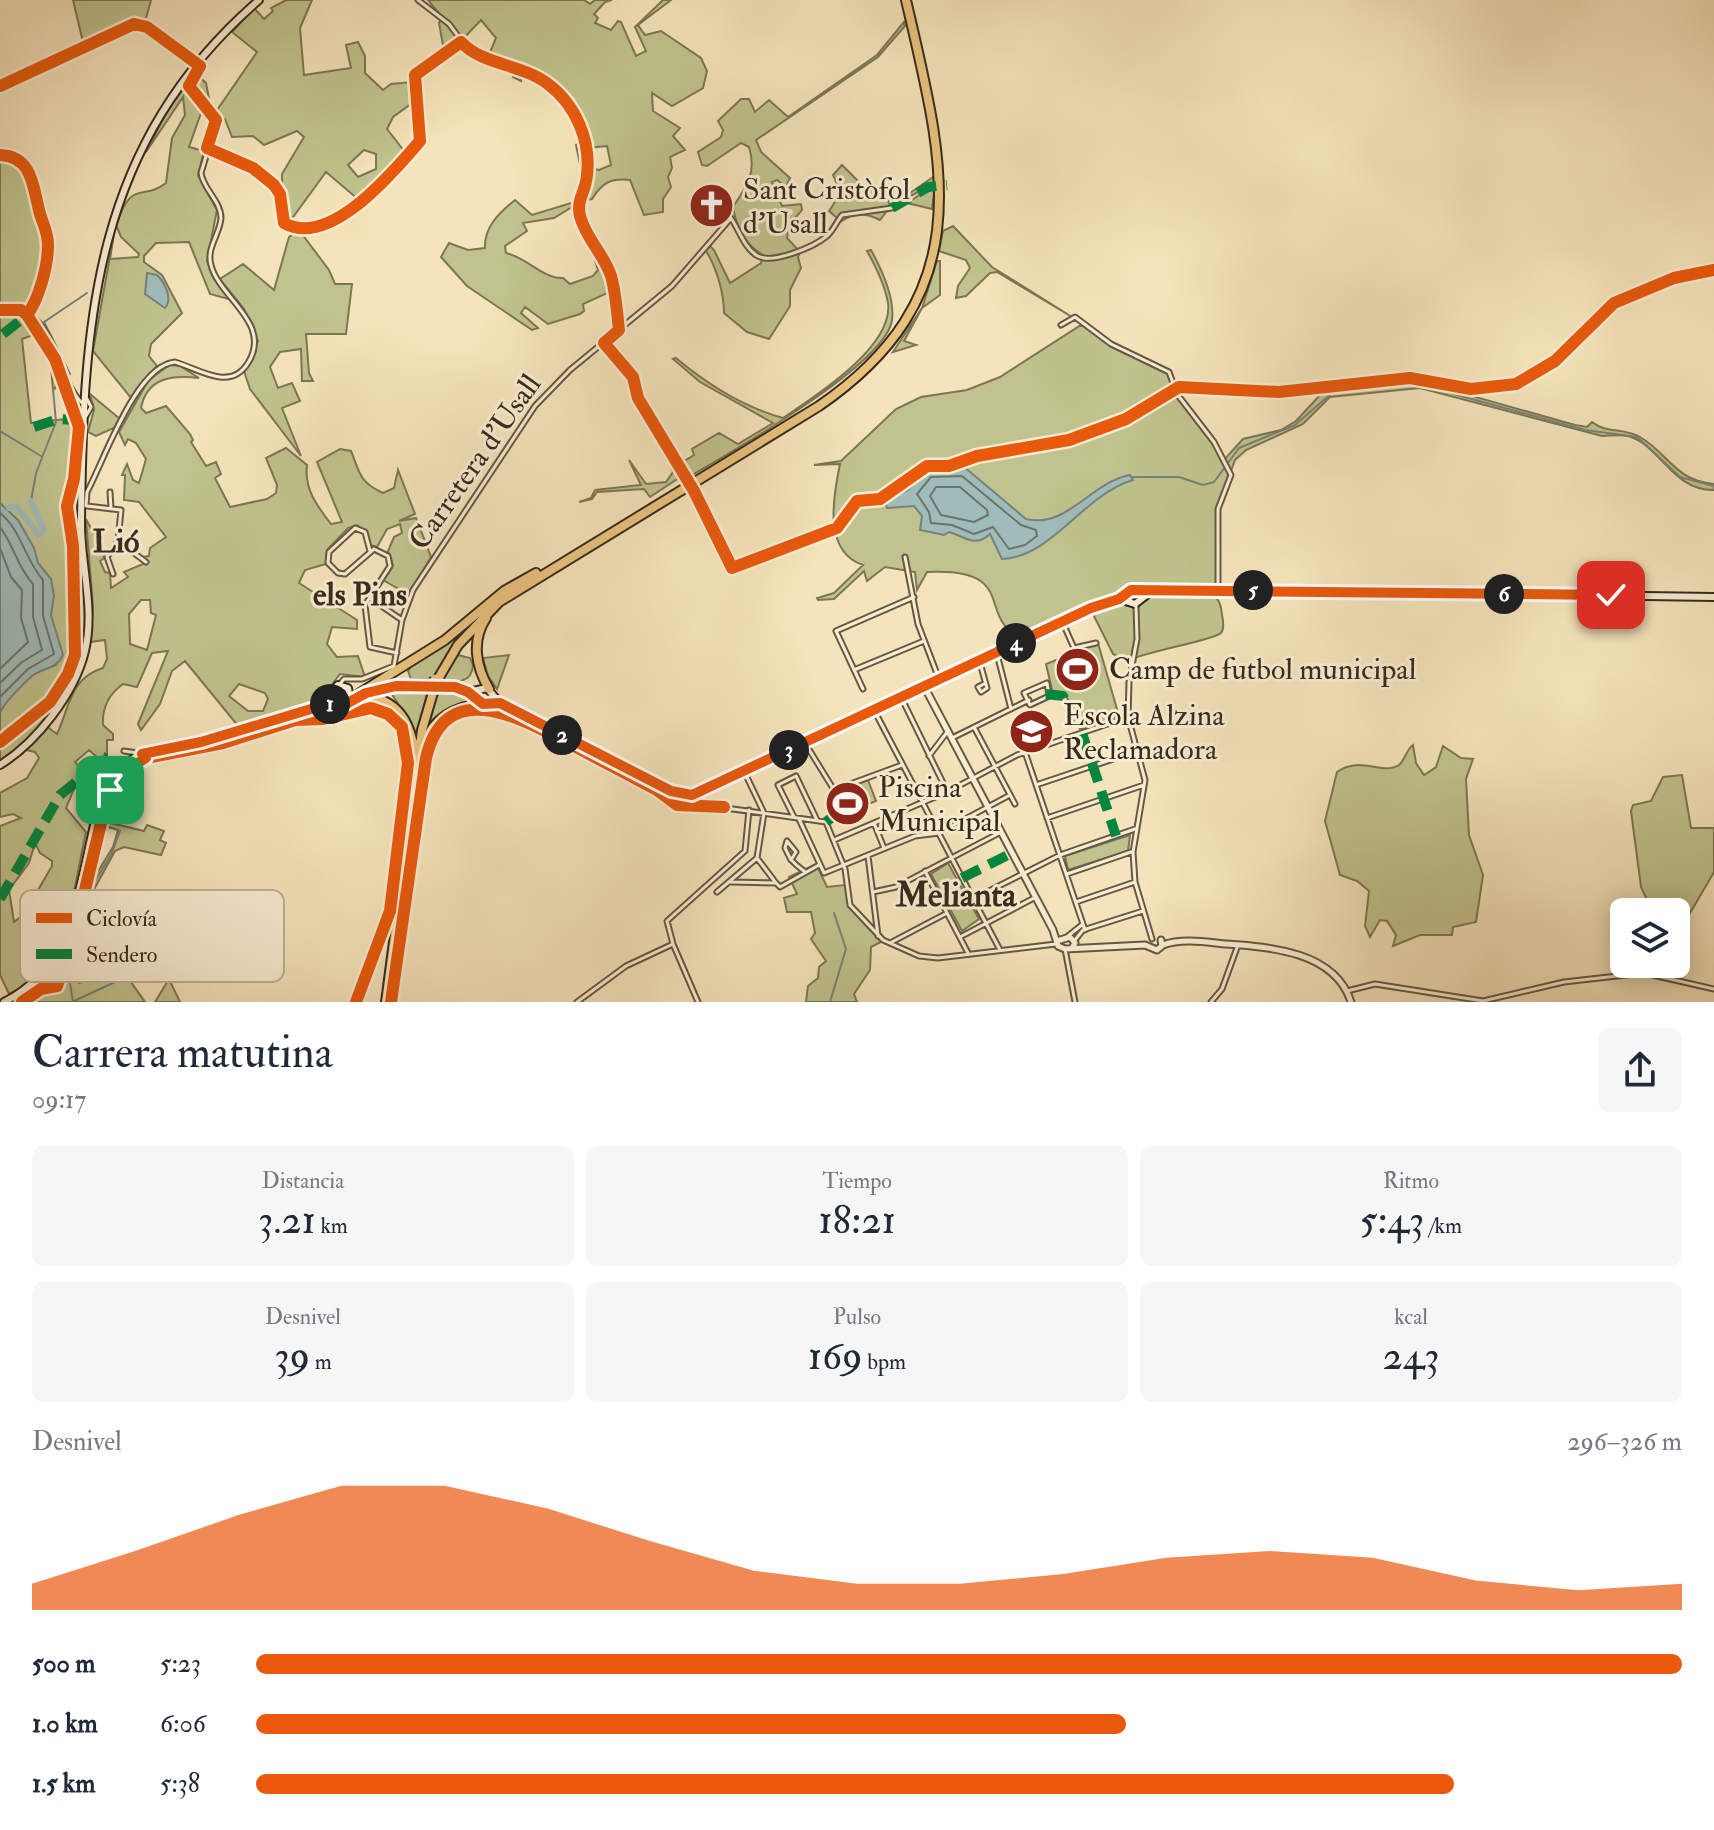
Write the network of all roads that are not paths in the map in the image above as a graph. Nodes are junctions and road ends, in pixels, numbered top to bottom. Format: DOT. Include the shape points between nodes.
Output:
graph roads {
  1 [pos="259,0"];
  2 [pos="418,0"];
  3 [pos="904,0"];
  4 [pos="461,42"];
  5 [pos="215,126"];
  6 [pos="207,148"];
  7 [pos="0,155"];
  8 [pos="892,208"];
  9 [pos="0,310"];
  10 [pos="29,313"];
  11 [pos="1061,325"];
  12 [pos="619,330"];
  13 [pos="84,397"];
  14 [pos="86,417"];
  15 [pos="85,490"];
  16 [pos="110,492"];
  17 [pos="84,506"];
  18 [pos="111,509"];
  19 [pos="118,541"];
  20 [pos="370,551"];
  21 [pos="905,557"];
  22 [pos="146,562"];
  23 [pos="536,573"];
  24 [pos="113,574"];
  25 [pos="1218,590"];
  26 [pos="914,597"];
  27 [pos="1714,597"];
  28 [pos="370,598"];
  29 [pos="1131,599"];
  30 [pos="499,602"];
  31 [pos="402,620"];
  32 [pos="1062,621"];
  33 [pos="925,641"];
  34 [pos="1096,643"];
  35 [pos="997,652"];
  36 [pos="397,653"];
  37 [pos="979,660"];
  38 [pos="854,670"];
  39 [pos="939,679"];
  40 [pos="353,680"];
  41 [pos="434,684"];
  42 [pos="984,684"];
  43 [pos="339,685"];
  44 [pos="924,686"];
  45 [pos="349,689"];
  46 [pos="863,689"];
  47 [pos="362,693"];
  48 [pos="1024,693"];
  49 [pos="330,694"];
  50 [pos="485,697"];
  51 [pos="901,697"];
  52 [pos="350,699"];
  53 [pos="1029,700"];
  54 [pos="334,703"];
  55 [pos="321,706"];
  56 [pos="1011,709"];
  57 [pos="874,710"];
  58 [pos="302,712"];
  59 [pos="1128,717"];
  60 [pos="974,727"];
  61 [pos="948,731"];
  62 [pos="952,738"];
  63 [pos="805,742"];
  64 [pos="124,751"];
  65 [pos="1137,751"];
  66 [pos="1025,752"];
  67 [pos="144,756"];
  68 [pos="929,756"];
  69 [pos="417,764"];
  70 [pos="0,765"];
  71 [pos="902,765"];
  72 [pos="995,766"];
  73 [pos="744,771"];
  74 [pos="973,778"];
  75 [pos="1036,785"];
  76 [pos="1144,785"];
  77 [pos="947,792"];
  78 [pos="1010,795"];
  79 [pos="689,797"];
  80 [pos="922,803"];
  81 [pos="697,804"];
  82 [pos="1015,804"];
  83 [pos="988,807"];
  84 [pos="749,810"];
  85 [pos="764,813"];
  86 [pos="796,818"];
  87 [pos="1047,818"];
  88 [pos="818,821"];
  89 [pos="874,823"];
  90 [pos="1136,829"];
  91 [pos="1001,832"];
  92 [pos="939,833"];
  93 [pos="834,840"];
  94 [pos="884,848"];
  95 [pos="1133,852"];
  96 [pos="868,855"];
  97 [pos="1060,855"];
  98 [pos="757,858"];
  99 [pos="951,858"];
  100 [pos="791,860"];
  101 [pos="819,865"];
  102 [pos="844,865"];
  103 [pos="804,871"];
  104 [pos="925,871"];
  105 [pos="1023,874"];
  106 [pos="1067,874"];
  107 [pos="731,882"];
  108 [pos="1135,882"];
  109 [pos="778,885"];
  110 [pos="76,890"];
  111 [pos="717,892"];
  112 [pos="873,892"];
  113 [pos="1035,897"];
  114 [pos="973,899"];
  115 [pos="1076,902"];
  116 [pos="1143,911"];
  117 [pos="947,913"];
  118 [pos="986,923"];
  119 [pos="1083,924"];
  120 [pos="1085,930"];
  121 [pos="878,936"];
  122 [pos="960,937"];
  123 [pos="1061,939"];
  124 [pos="1155,942"];
  125 [pos="890,943"];
  126 [pos="673,944"];
  127 [pos="1071,945"];
  128 [pos="1238,945"];
  129 [pos="1000,950"];
  130 [pos="968,954"];
  131 [pos="37,982"];
  132 [pos="1714,989"];
  133 [pos="1347,991"];
  134 [pos="4,1002"];
  135 [pos="356,1002"];
  136 [pos="384,1002"];
  137 [pos="577,1002"];
  138 [pos="698,1002"];
  139 [pos="1075,1002"];
  140 [pos="1211,1002"];
  141 [pos="1351,1002"];
  1 -- 13 [label="main road" via="182,82 128,176 102,255"];
  2 -- 4 [label="street" via="449,24"];
  3 -- 23 [label="highway" via="932,135 937,196 927,255 900,319 868,361 824,398"];
  3 -- 30 [label="highway" via="935,135 941,196 929,266 896,333 873,362 819,406"];
  4 -- 6 [label="street" via="414,77 420,141 362,202 334,222 288,226 274,185 253,168"];
  4 -- 12 [label="street" via="476,54 549,84 578,118 588,175 579,211 611,276"];
  5 -- 6 [label="street"];
  6 -- 15 [label="street" via="202,179 221,217 209,261 248,322 252,353 242,370 228,378 175,362 160,367 128,408"];
  7 -- 10 [label="street" via="14,158 32,176 46,228 47,252 38,297"];
  8 -- 12 [label="street, Carretera d'Usall" via="842,215 827,236 769,259 749,249 731,218 672,286"];
  9 -- 10 [label="street"];
  10 -- 13 [label="street" via="58,353 73,392"];
  11 -- 25 [label="street" via="1075,317 1111,344 1169,372 1177,394 1228,464 1231,478 1217,514"];
  12 -- 31 [label="street, Carretera d'Usall" via="535,406 422,574"];
  13 -- 14 [label="main road"];
  13 -- 14 [label="street" via="91,407"];
  14 -- 15 [label="main road"];
  15 -- 17 [label="main road"];
  16 -- 18 [label="street"];
  17 -- 18 [label="street"];
  17 -- 70 [label="main road" via="89,616 82,660 34,736"];
  18 -- 19 [label="street" via="121,510"];
  19 -- 22 [label="street"];
  19 -- 24 [label="street" via="107,559"];
  20 -- 20 [label="street" via="345,574 328,563 329,552 355,528 365,532"];
  20 -- 28 [label="street" via="384,551 391,560"];
  21 -- 26 [label="street"];
  23 -- 41 [label="highway" via="470,623"];
  23 -- 47 [label="highway"];
  25 -- 27 [label="main road"];
  25 -- 29 [label="main road" via="1153,590"];
  26 -- 33 [label="street"];
  26 -- 38 [label="street" via="836,631"];
  28 -- 31 [label="street"];
  28 -- 36 [label="street" via="365,605 370,647"];
  29 -- 32 [label="main road"];
  29 -- 59 [label="street" via="1137,632"];
  30 -- 41 [label="highway" via="465,635"];
  30 -- 50 [label="highway" via="483,623 477,644"];
  31 -- 36 [label="street, Carretera d'Usall"];
  32 -- 34 [label="street" via="1074,648"];
  32 -- 35 [label="main road"];
  33 -- 38 [label="street"];
  33 -- 39 [label="street"];
  35 -- 37 [label="main road"];
  35 -- 56 [label="street"];
  36 -- 40 [label="street" via="388,671"];
  37 -- 39 [label="main road"];
  37 -- 42 [label="street"];
  38 -- 46 [label="street"];
  39 -- 44 [label="main road"];
  40 -- 43 [label="street"];
  40 -- 45 [label="street"];
  41 -- 69 [label="highway"];
  43 -- 45 [label="main road"];
  43 -- 49 [label="main road"];
  44 -- 51 [label="main road"];
  44 -- 61 [label="street"];
  45 -- 47 [label="main road"];
  45 -- 52 [label="main road"];
  47 -- 50 [label="main road" via="422,684"];
  47 -- 52 [label="main road"];
  47 -- 69 [label="highway" via="402,714 411,730"];
  48 -- 48 [label="street" via="1030,705 1049,694 1047,683"];
  49 -- 54 [label="main road"];
  49 -- 55 [label="main road"];
  50 -- 69 [label="highway" via="437,723"];
  50 -- 79 [label="main road"];
  51 -- 57 [label="main road"];
  51 -- 68 [label="street"];
  52 -- 54 [label="main road" via="344,705"];
  53 -- 56 [label="street"];
  54 -- 55 [label="main road"];
  55 -- 58 [label="main road"];
  56 -- 60 [label="street"];
  57 -- 63 [label="main road"];
  57 -- 71 [label="street"];
  58 -- 67 [label="main road"];
  58 -- 135 [label="street" via="311,718 359,706 379,707 400,721 408,735 390,911"];
  59 -- 65 [label="street"];
  59 -- 66 [label="street"];
  60 -- 62 [label="street"];
  60 -- 72 [label="street"];
  61 -- 62 [label="street"];
  61 -- 68 [label="street"];
  62 -- 74 [label="street"];
  63 -- 71 [label="street" via="834,790"];
  63 -- 73 [label="main road"];
  64 -- 67 [label="street"];
  65 -- 75 [label="street"];
  65 -- 76 [label="street"];
  66 -- 72 [label="street"];
  66 -- 75 [label="street"];
  67 -- 110 [label="main road" via="122,765 103,789"];
  68 -- 77 [label="street"];
  69 -- 136 [label="highway"];
  71 -- 80 [label="street"];
  72 -- 74 [label="street"];
  72 -- 78 [label="street"];
  73 -- 79 [label="main road"];
  73 -- 85 [label="street"];
  74 -- 77 [label="street"];
  74 -- 83 [label="street"];
  75 -- 87 [label="street"];
  76 -- 87 [label="street"];
  76 -- 90 [label="street"];
  77 -- 80 [label="street"];
  78 -- 82 [label="street"];
  78 -- 83 [label="street"];
  79 -- 81 [label="street"];
  79 -- 81 [label="street"];
  80 -- 89 [label="street"];
  80 -- 92 [label="street"];
  81 -- 84 [label="street"];
  83 -- 91 [label="street"];
  83 -- 92 [label="street"];
  84 -- 85 [label="street"];
  84 -- 126 [label="street" via="745,851 667,921"];
  85 -- 86 [label="street"];
  85 -- 98 [label="street"];
  86 -- 88 [label="street"];
  86 -- 88 [label="street" via="778,785 796,776"];
  86 -- 101 [label="street"];
  87 -- 97 [label="street"];
  88 -- 93 [label="street" via="826,822"];
  89 -- 93 [label="street"];
  89 -- 94 [label="street"];
  90 -- 95 [label="street"];
  90 -- 97 [label="street"];
  91 -- 99 [label="street"];
  91 -- 105 [label="street"];
  92 -- 94 [label="street"];
  92 -- 99 [label="street"];
  93 -- 102 [label="street"];
  94 -- 96 [label="street"];
  95 -- 106 [label="street"];
  95 -- 108 [label="street"];
  96 -- 102 [label="street"];
  96 -- 112 [label="street"];
  97 -- 105 [label="street"];
  97 -- 106 [label="street"];
  98 -- 107 [label="street"];
  98 -- 109 [label="street"];
  99 -- 104 [label="street"];
  99 -- 114 [label="street"];
  100 -- 103 [label="street"];
  101 -- 102 [label="street" via="827,872"];
  101 -- 103 [label="street"];
  102 -- 121 [label="street" via="850,905"];
  103 -- 109 [label="street"];
  104 -- 112 [label="street"];
  104 -- 117 [label="street"];
  105 -- 113 [label="street"];
  105 -- 114 [label="street"];
  106 -- 115 [label="street"];
  107 -- 109 [label="street"];
  107 -- 111 [label="street"];
  108 -- 115 [label="street"];
  108 -- 116 [label="street"];
  112 -- 121 [label="street"];
  113 -- 118 [label="street"];
  113 -- 123 [label="street"];
  114 -- 118 [label="street"];
  115 -- 119 [label="street"];
  116 -- 120 [label="street"];
  116 -- 124 [label="street"];
  117 -- 122 [label="street"];
  117 -- 125 [label="street"];
  118 -- 122 [label="street"];
  118 -- 129 [label="street"];
  119 -- 120 [label="street"];
  119 -- 123 [label="street"];
  120 -- 127 [label="street"];
  121 -- 125 [label="street"];
  122 -- 130 [label="street"];
  123 -- 127 [label="street"];
  123 -- 127 [label="street"];
  123 -- 129 [label="street"];
  124 -- 127 [label="street"];
  124 -- 128 [label="street"];
  125 -- 130 [label="street" via="928,957"];
  126 -- 137 [label="street" via="626,966"];
  126 -- 138 [label="street"];
  127 -- 139 [label="street"];
  128 -- 133 [label="street" via="1288,951 1336,975"];
  128 -- 140 [label="street" via="1222,989"];
  129 -- 130 [label="street"];
  131 -- 134 [label="main road"];
  132 -- 133 [label="street" via="1644,973 1564,982 1483,1001 1375,984"];
  133 -- 141 [label="street"];
}
